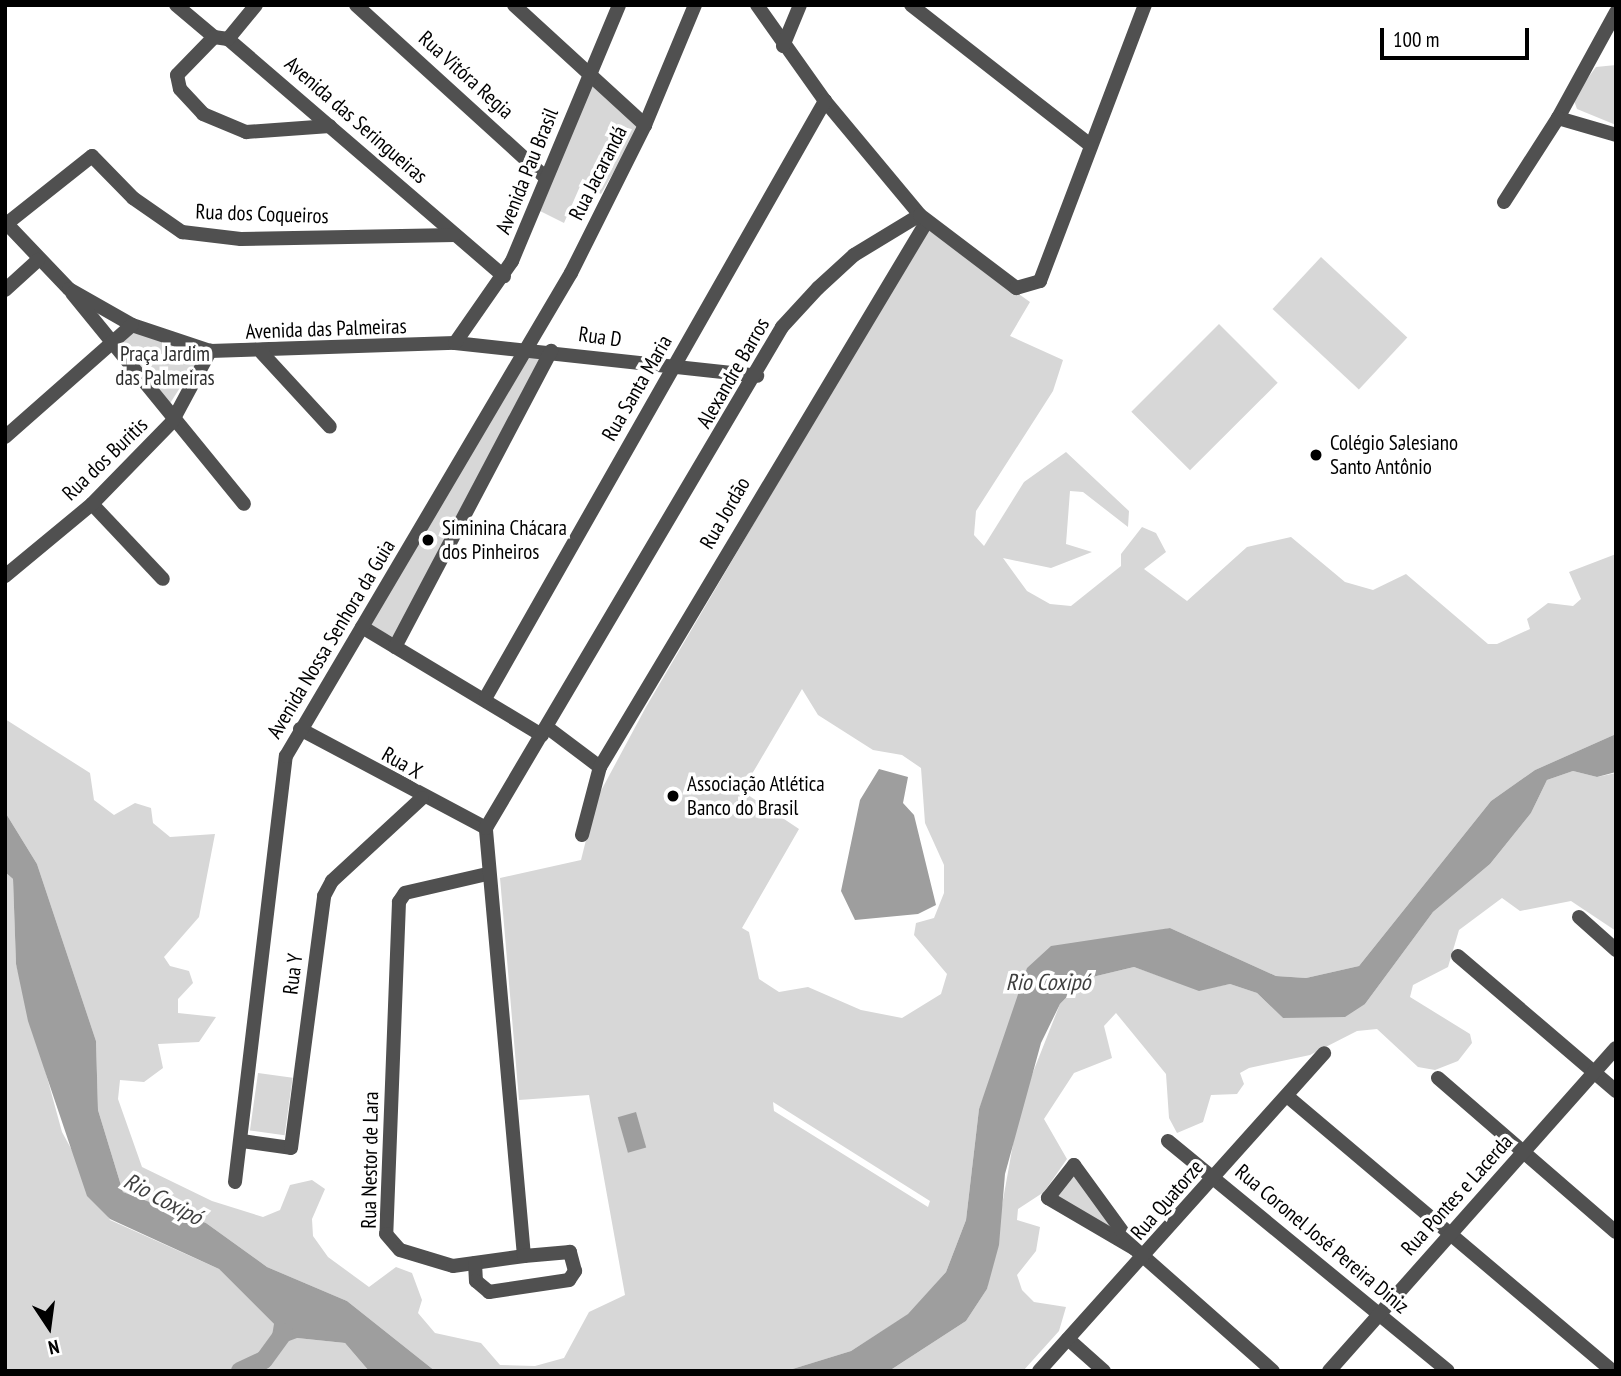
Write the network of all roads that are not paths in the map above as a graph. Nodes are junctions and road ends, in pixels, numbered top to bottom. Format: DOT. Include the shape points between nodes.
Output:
graph roads {
  1 [pos="176,5"];
  2 [pos="256,5"];
  3 [pos="356,5"];
  4 [pos="514,5"];
  5 [pos="619,5"];
  6 [pos="695,5"];
  7 [pos="757,5"];
  8 [pos="800,5"];
  9 [pos="911,5"];
  10 [pos="1145,5"];
  11 [pos="1616,12"];
  12 [pos="221,38"];
  13 [pos="783,46"];
  14 [pos="590,71"];
  15 [pos="825,101"];
  16 [pos="1558,118"];
  17 [pos="646,125"];
  18 [pos="330,126"];
  19 [pos="1616,135"];
  20 [pos="1089,144"];
  21 [pos="546,178"];
  22 [pos="1504,202"];
  23 [pos="924,218"];
  24 [pos="6,224"];
  25 [pos="455,235"];
  26 [pos="38,260"];
  27 [pos="504,276"];
  28 [pos="69,289"];
  29 [pos="5,290"];
  30 [pos="132,326"];
  31 [pos="455,343"];
  32 [pos="109,344"];
  33 [pos="210,351"];
  34 [pos="521,351"];
  35 [pos="551,351"];
  36 [pos="262,353"];
  37 [pos="673,368"];
  38 [pos="757,376"];
  39 [pos="172,422"];
  40 [pos="330,426"];
  41 [pos="5,437"];
  42 [pos="92,504"];
  43 [pos="244,504"];
  44 [pos="5,576"];
  45 [pos="163,579"];
  46 [pos="362,627"];
  47 [pos="395,647"];
  48 [pos="486,696"];
  49 [pos="300,729"];
  50 [pos="545,731"];
  51 [pos="600,766"];
  52 [pos="422,798"];
  53 [pos="486,828"];
  54 [pos="582,835"];
  55 [pos="488,874"];
  56 [pos="1579,916"];
  57 [pos="1616,950"];
  58 [pos="1458,956"];
  59 [pos="1616,1048"];
  60 [pos="1324,1053"];
  61 [pos="1594,1073"];
  62 [pos="1438,1078"];
  63 [pos="1616,1091"];
  64 [pos="1287,1096"];
  65 [pos="243,1141"];
  66 [pos="1168,1141"];
  67 [pos="1524,1153"];
  68 [pos="1214,1178"];
  69 [pos="235,1182"];
  70 [pos="1452,1231"];
  71 [pos="1616,1232"];
  72 [pos="1140,1254"];
  73 [pos="524,1256"];
  74 [pos="475,1263"];
  75 [pos="1379,1315"];
  76 [pos="1068,1339"];
  77 [pos="1616,1366"];
  78 [pos="1039,1371"];
  79 [pos="1104,1371"];
  80 [pos="1273,1371"];
  81 [pos="1329,1371"];
  82 [pos="1448,1371"];
  83 [pos="1612,1371"];
  1 -- 12 [label="street, Avenida das Seringueiras"];
  2 -- 12 [label="street"];
  3 -- 21 [label="street, Rua Vitóra Regia"];
  4 -- 14 [label="street"];
  5 -- 14 [label="street, Avenida Pau Brasil"];
  6 -- 17 [label="street, Rua Jacarandá"];
  7 -- 13 [label="street"];
  8 -- 13 [label="street"];
  9 -- 20 [label="street"];
  10 -- 20 [label="street"];
  11 -- 16 [label="street"];
  12 -- 18 [label="street, Avenida das Seringueiras"];
  12 -- 18 [label="street" via="177,75 180,89 203,114 246,132"];
  13 -- 15 [label="street"];
  14 -- 17 [label="street"];
  14 -- 21 [label="street, Avenida Pau Brasil"];
  15 -- 23 [label="street"];
  15 -- 37 [label="street, Rua Santa Maria"];
  16 -- 19 [label="street"];
  16 -- 22 [label="street"];
  17 -- 34 [label="street, Rua Jacarandá" via="571,274"];
  18 -- 25 [label="street, Avenida das Seringueiras"];
  20 -- 23 [label="street" via="1075,198 1042,276 1031,287 1016,288"];
  21 -- 27 [label="street, Avenida Pau Brasil"];
  23 -- 38 [label="street, Alexandre Barros" via="854,255 818,288 782,327"];
  23 -- 51 [label="street, Rua Jordão"];
  24 -- 25 [label="street, Rua dos Coqueiros" via="83,158 95,158 133,198 182,232 241,239"];
  24 -- 26 [label="street, Avenida das Palmeiras"];
  25 -- 27 [label="street, Avenida das Seringueiras"];
  26 -- 28 [label="street, Avenida das Palmeiras"];
  26 -- 29 [label="street"];
  27 -- 31 [label="street, Avenida Pau Brasil"];
  28 -- 30 [label="street, Avenida das Palmeiras"];
  28 -- 32 [label="street"];
  30 -- 32 [label="street"];
  30 -- 33 [label="street, Avenida das Palmeiras"];
  31 -- 34 [label="street, Avenida das Palmeiras"];
  31 -- 36 [label="street, Avenida das Palmeiras"];
  32 -- 39 [label="street"];
  32 -- 41 [label="street"];
  33 -- 36 [label="street, Avenida das Palmeiras"];
  33 -- 39 [label="street, Rua dos Buritis"];
  34 -- 35 [label="street, Rua D"];
  34 -- 46 [label="street, Avenida Nossa Senhora da Guia"];
  35 -- 37 [label="street, Rua D"];
  35 -- 47 [label="street"];
  36 -- 40 [label="street"];
  37 -- 38 [label="street, Rua D"];
  37 -- 48 [label="street, Rua Santa Maria"];
  38 -- 50 [label="street, Alexandre Barros"];
  39 -- 42 [label="street, Rua dos Buritis"];
  39 -- 43 [label="street"];
  42 -- 44 [label="street, Rua dos Buritis"];
  42 -- 45 [label="street"];
  46 -- 47 [label="street"];
  46 -- 49 [label="street, Avenida Nossa Senhora da Guia"];
  47 -- 48 [label="street"];
  48 -- 50 [label="street"];
  49 -- 52 [label="street, Rua X"];
  49 -- 65 [label="street, Avenida Nossa Senhora da Guia" via="283,767"];
  50 -- 51 [label="street"];
  50 -- 53 [label="street, Alexandre Barros"];
  51 -- 54 [label="street, Rua Jordão"];
  52 -- 53 [label="street, Rua X"];
  52 -- 65 [label="street, Rua Y" via="331,881 324,897 291,1148"];
  53 -- 55 [label="street"];
  55 -- 73 [label="street"];
  55 -- 74 [label="street, Rua Nestor de Lara" via="405,894 399,902 386,1234 400,1250 453,1266"];
  56 -- 57 [label="street"];
  58 -- 61 [label="street"];
  59 -- 61 [label="street, Rua Pontes e Lacerda"];
  60 -- 64 [label="street, Rua Quatorze"];
  61 -- 63 [label="street"];
  61 -- 67 [label="street, Rua Pontes e Lacerda"];
  62 -- 67 [label="street"];
  64 -- 68 [label="street, Rua Quatorze"];
  64 -- 70 [label="street"];
  65 -- 69 [label="street, Avenida Nossa Senhora da Guia"];
  66 -- 68 [label="street, Rua Coronel José Pereira Diniz"];
  67 -- 70 [label="street, Rua Pontes e Lacerda"];
  67 -- 71 [label="street"];
  68 -- 72 [label="street, Rua Quatorze"];
  68 -- 75 [label="street, Rua Coronel José Pereira Diniz"];
  70 -- 75 [label="street, Rua Pontes e Lacerda"];
  70 -- 83 [label="street"];
  72 -- 72 [label="street" via="1048,1198 1074,1165 1128,1239"];
  72 -- 76 [label="street, Rua Quatorze"];
  72 -- 80 [label="street"];
  73 -- 74 [label="street, Rua Nestor de Lara"];
  73 -- 74 [label="street, Rua Nestor de Lara" via="570,1252 575,1271 569,1280 489,1292 476,1281"];
  75 -- 81 [label="street, Rua Pontes e Lacerda"];
  75 -- 82 [label="street, Rua Coronel José Pereira Diniz"];
  76 -- 78 [label="street, Rua Quatorze"];
  76 -- 79 [label="street"];
  77 -- 83 [label="street"];
}
